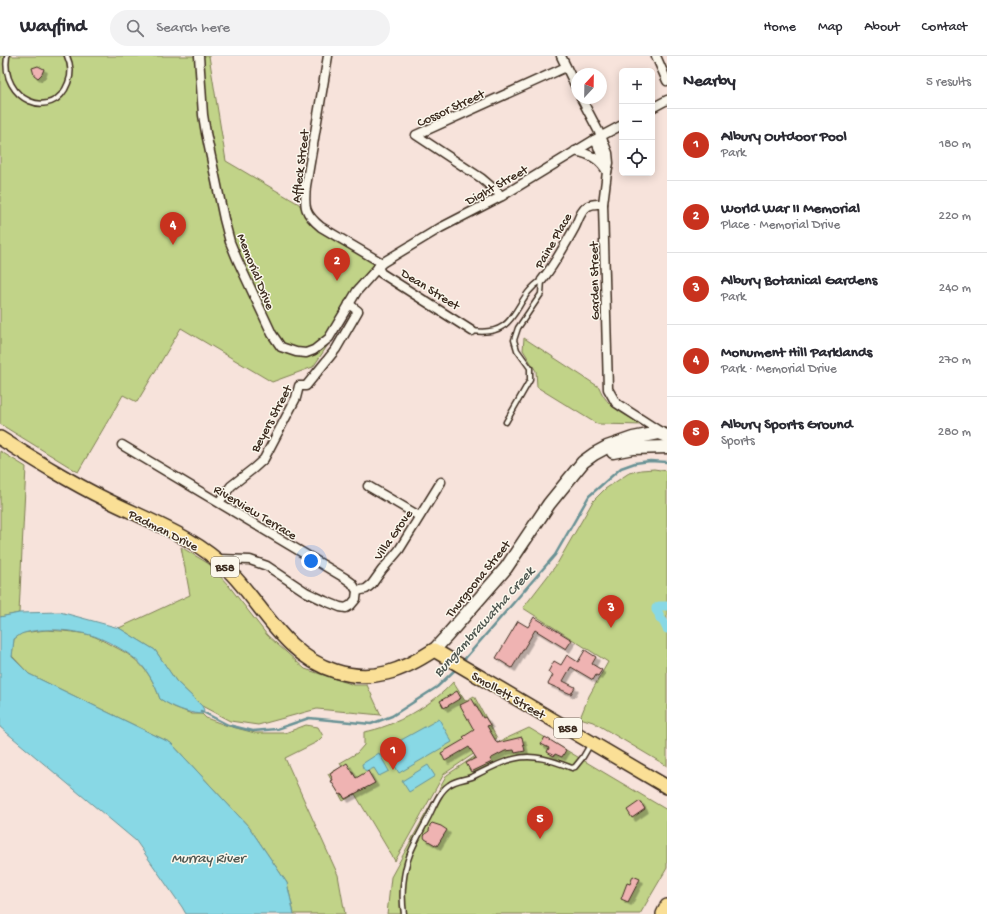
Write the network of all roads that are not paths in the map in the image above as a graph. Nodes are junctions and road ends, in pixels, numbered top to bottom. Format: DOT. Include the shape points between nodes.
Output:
graph roads {
  1 [pos="7,56"];
  2 [pos="67,56"];
  3 [pos="200,56"];
  4 [pos="328,56"];
  5 [pos="561,56"];
  6 [pos="656,56"];
  7 [pos="566,67"];
  8 [pos="571,77"];
  9 [pos="4,80"];
  10 [pos="667,81"];
  11 [pos="6,86"];
  12 [pos="667,100"];
  13 [pos="584,104"];
  14 [pos="655,106"];
  15 [pos="619,127"];
  16 [pos="598,138"];
  17 [pos="575,151"];
  18 [pos="607,172"];
  19 [pos="502,196"];
  20 [pos="603,204"];
  21 [pos="380,265"];
  22 [pos="542,280"];
  23 [pos="349,304"];
  24 [pos="472,331"];
  25 [pos="506,422"];
  26 [pos="0,438"];
  27 [pos="667,438"];
  28 [pos="122,445"];
  29 [pos="441,482"];
  30 [pos="368,486"];
  31 [pos="219,502"];
  32 [pos="419,516"];
  33 [pos="217,559"];
  34 [pos="357,591"];
  35 [pos="434,650"];
  36 [pos="592,743"];
  37 [pos="667,787"];
  38 [pos="667,906"];
  39 [pos="404,914"];
  40 [pos="663,914"];
  1 -- 9 [label="lane"];
  2 -- 11 [label="lane" via="71,66 69,81 60,97 52,101 28,102 14,95"];
  3 -- 23 [label="street, Memorial Drive" via="203,115 224,219 237,259 272,334 282,347 287,349 306,353 314,350 329,338"];
  4 -- 21 [label="street, Affleck Street" via="304,204 312,220"];
  5 -- 7 [label="street"];
  6 -- 10 [label="street"];
  7 -- 8 [label="street"];
  7 -- 19 [label="street, Cossor Street" via="416,135 481,178"];
  12 -- 14 [label="street"];
  13 -- 16 [label="street, Garden Street"];
  15 -- 16 [label="street, Dight Street"];
  16 -- 17 [label="street, Dight Street"];
  16 -- 18 [label="street, Garden Street" via="608,153"];
  17 -- 18 [label="street" via="594,157"];
  17 -- 19 [label="street, Dight Street"];
  18 -- 20 [label="street, Garden Street"];
  19 -- 21 [label="street, Dight Street" via="440,228"];
  20 -- 22 [label="street, Paine Place" via="593,204 582,212"];
  20 -- 27 [label="street, Garden Street" via="608,389 616,403 656,428"];
  21 -- 23 [label="street, Memorial Drive" via="362,284"];
  21 -- 24 [label="street, Dean Street" via="381,273"];
  22 -- 24 [label="lane, Paine Place" via="533,285 503,327 484,333"];
  22 -- 25 [label="lane, Paine Place" via="541,294 518,328 514,340 517,350 530,368 530,380"];
  23 -- 31 [label="street, Beyers Street" via="358,311 336,349 306,386 299,386 296,398 264,459 231,486"];
  26 -- 33 [label="main road, Padman Drive / B58" via="64,478 182,536"];
  27 -- 35 [label="main road, Thurgoona Street" via="611,453 591,463 567,482 506,568"];
  28 -- 31 [label="street, Riverview Terrace"];
  29 -- 32 [label="street, Villa Grove"];
  30 -- 32 [label="street"];
  31 -- 34 [label="street, Riverview Terrace" via="345,578"];
  32 -- 34 [label="street, Villa Grove" via="399,550 372,584"];
  33 -- 34 [label="street" via="250,560 267,566 306,592 340,607 346,608 351,605 356,599"];
  33 -- 35 [label="main road, Padman Drive / B58" via="243,586 292,646 320,665 349,675 379,675 408,666"];
  35 -- 36 [label="main road, Smollett Street / B58"];
  36 -- 37 [label="main road, Smollett Street / B58"];
  36 -- 39 [label="lane" via="574,768 544,758 518,757 447,786 438,798 410,854 404,879"];
  38 -- 40 [label="main road"];
}
